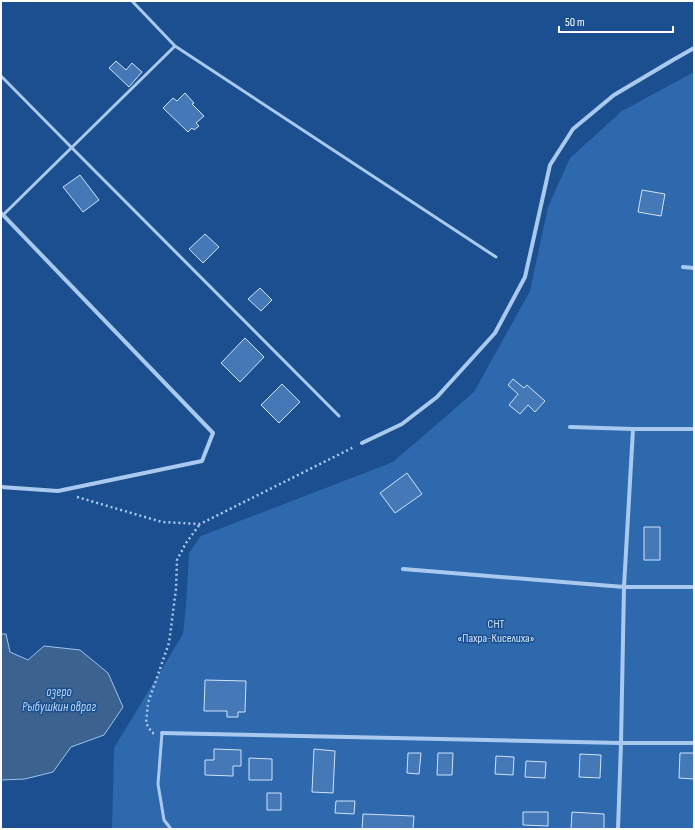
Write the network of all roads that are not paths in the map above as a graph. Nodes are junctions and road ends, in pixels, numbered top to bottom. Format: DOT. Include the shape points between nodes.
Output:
graph roads {
  1 [pos="132,1"];
  2 [pos="175,46"];
  3 [pos="694,48"];
  4 [pos="1,76"];
  5 [pos="72,148"];
  6 [pos="2,214"];
  7 [pos="496,257"];
  8 [pos="683,267"];
  9 [pos="694,268"];
  10 [pos="339,416"];
  11 [pos="570,427"];
  12 [pos="633,429"];
  13 [pos="694,429"];
  14 [pos="362,443"];
  15 [pos="1,487"];
  16 [pos="403,568"];
  17 [pos="624,587"];
  18 [pos="694,587"];
  19 [pos="162,733"];
  20 [pos="621,743"];
  21 [pos="694,743"];
  22 [pos="171,829"];
  23 [pos="618,829"];
  1 -- 2 [label="lane"];
  2 -- 5 [label="lane"];
  2 -- 7 [label="lane"];
  3 -- 14 [label="street" via="614,96 573,129 550,165 525,277 495,333 437,397 402,424"];
  4 -- 5 [label="lane"];
  5 -- 6 [label="lane"];
  5 -- 10 [label="lane"];
  6 -- 15 [label="street" via="213,433 202,461 58,491"];
  8 -- 9 [label="street"];
  11 -- 12 [label="street"];
  12 -- 13 [label="street"];
  12 -- 17 [label="street"];
  16 -- 17 [label="street"];
  17 -- 18 [label="street"];
  17 -- 20 [label="street"];
  19 -- 20 [label="street"];
  19 -- 22 [label="lane" via="158,784 164,820"];
  20 -- 21 [label="street"];
  20 -- 23 [label="street"];
}
